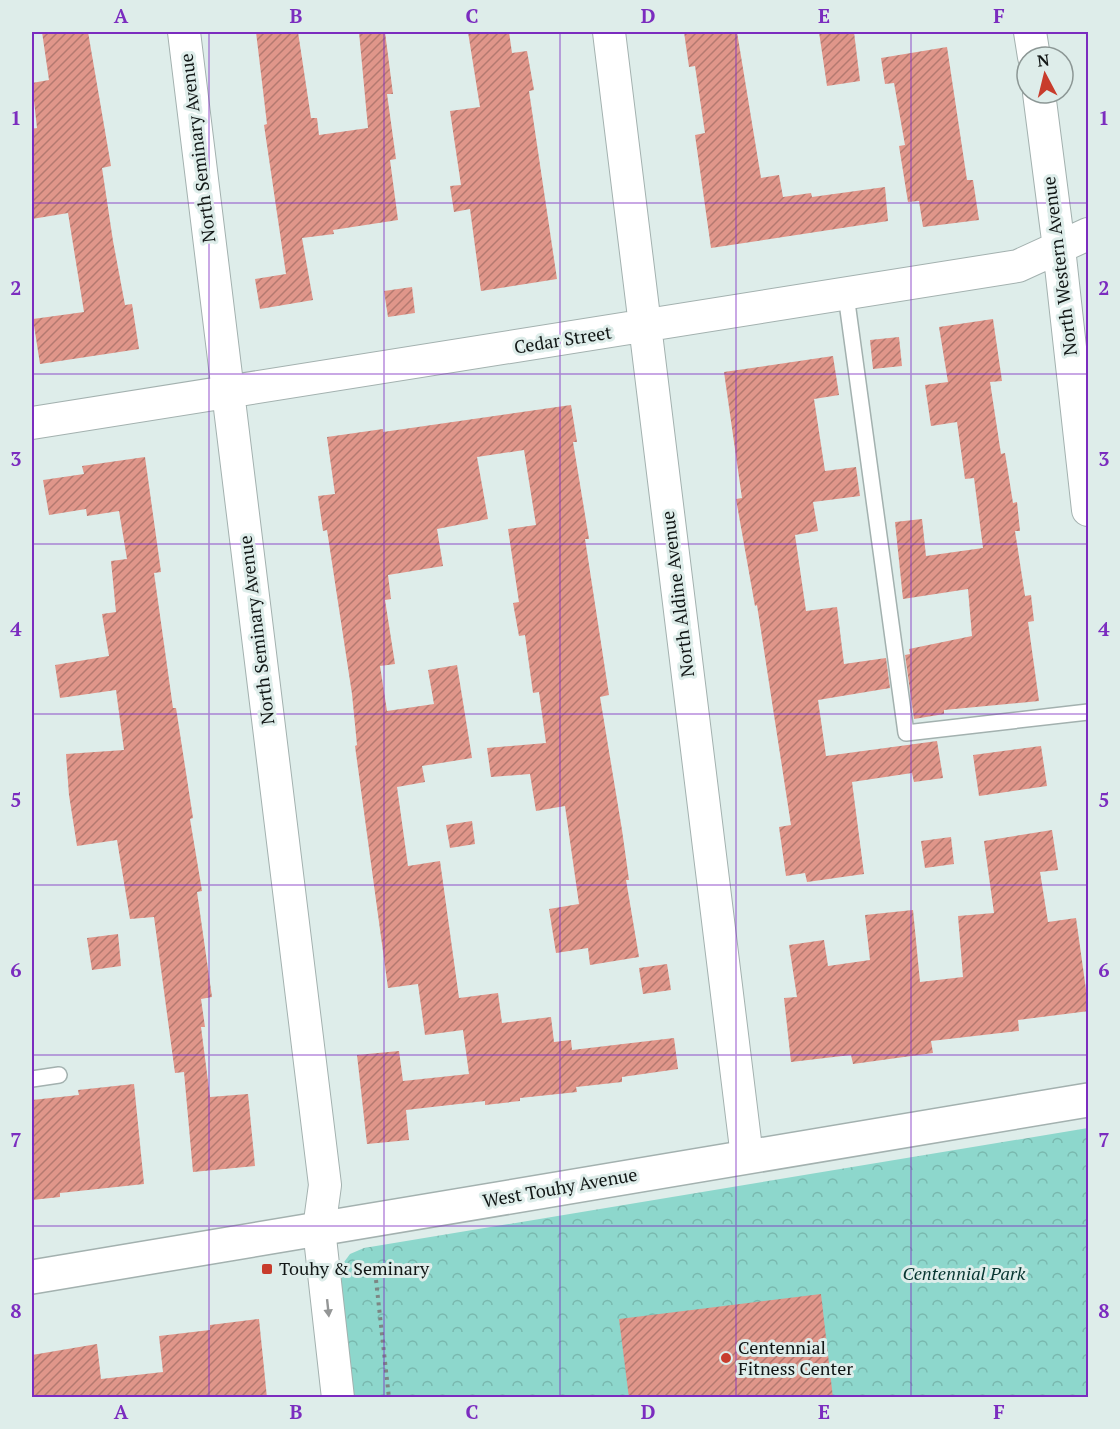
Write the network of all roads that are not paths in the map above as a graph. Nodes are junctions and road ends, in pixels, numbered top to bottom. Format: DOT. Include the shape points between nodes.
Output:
graph roads {
  1 [pos="184,32"];
  2 [pos="609,32"];
  3 [pos="1041,105"];
  4 [pos="1089,234"];
  5 [pos="1059,249"];
  6 [pos="846,295"];
  7 [pos="646,327"];
  8 [pos="227,391"];
  9 [pos="32,423"];
  10 [pos="1089,510"];
  11 [pos="1089,712"];
  12 [pos="59,1075"];
  13 [pos="32,1079"];
  14 [pos="1089,1100"];
  15 [pos="747,1157"];
  16 [pos="319,1229"];
  17 [pos="32,1277"];
  18 [pos="338,1398"];
  1 -- 8 [label="street, North Seminary Avenue"];
  2 -- 7 [label="street, North Aldine Avenue"];
  3 -- 5 [label="street, North Western Avenue"];
  4 -- 5 [label="street, Cedar Street"];
  5 -- 6 [label="street, Cedar Street" via="1018,266"];
  5 -- 10 [label="street, North Western Avenue"];
  6 -- 7 [label="street, Cedar Street"];
  6 -- 11 [label="lane" via="906,733"];
  7 -- 8 [label="street, Cedar Street"];
  7 -- 15 [label="street, North Aldine Avenue"];
  8 -- 9 [label="street, Cedar Street"];
  8 -- 16 [label="street, North Seminary Avenue" via="325,1185"];
  12 -- 13 [label="lane"];
  14 -- 15 [label="main road, West Touhy Avenue"];
  15 -- 16 [label="main road, West Touhy Avenue"];
  16 -- 17 [label="main road, West Touhy Avenue"];
  16 -- 18 [label="street, North Seminary Avenue, one-way"];
}
